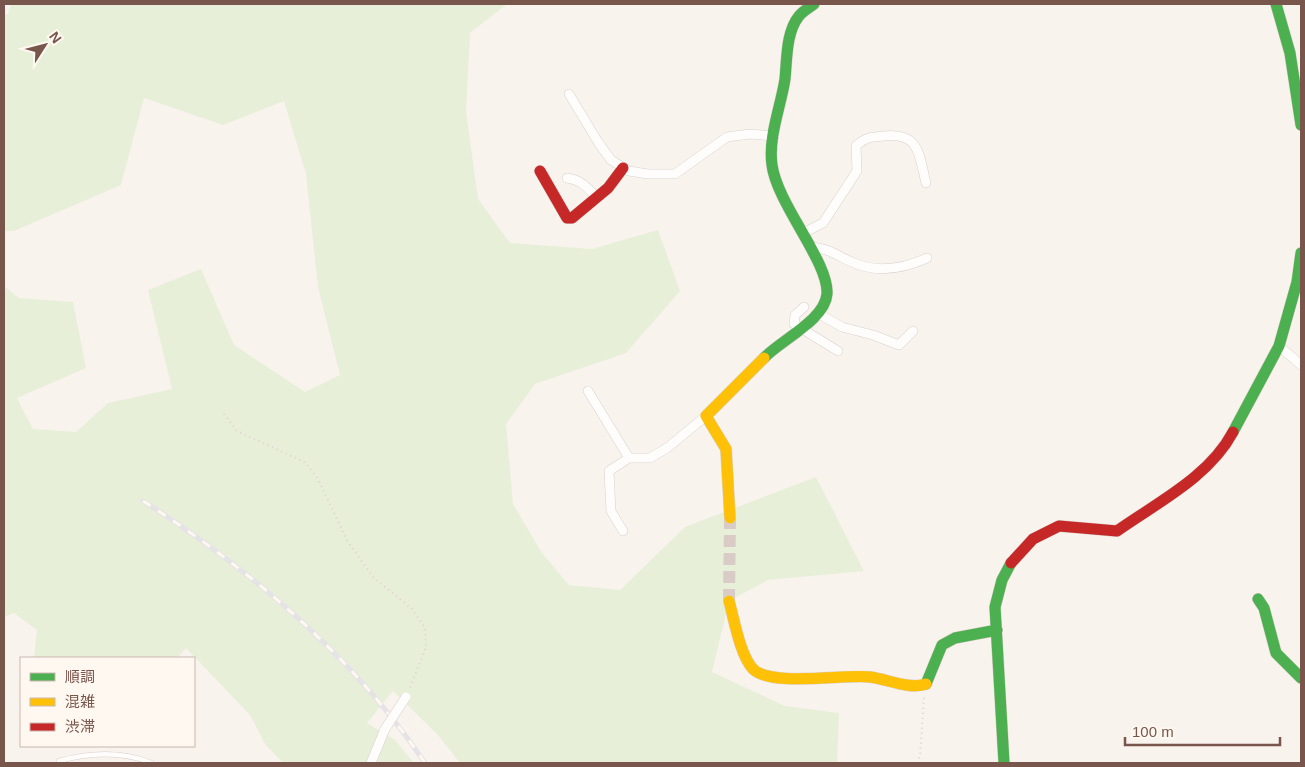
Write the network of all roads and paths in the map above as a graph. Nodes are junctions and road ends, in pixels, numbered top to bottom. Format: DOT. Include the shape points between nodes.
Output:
graph roads {
  1 [pos="814,4"];
  2 [pos="1276,4"];
  3 [pos="569,94"];
  4 [pos="1301,125"];
  5 [pos="774,136"];
  6 [pos="623,168"];
  7 [pos="540,171"];
  8 [pos="567,178"];
  9 [pos="926,183"];
  10 [pos="596,197"];
  11 [pos="803,233"];
  12 [pos="810,247"];
  13 [pos="1301,253"];
  14 [pos="926,258"];
  15 [pos="804,307"];
  16 [pos="819,314"];
  17 [pos="799,329"];
  18 [pos="913,332"];
  19 [pos="1279,346"];
  20 [pos="838,351"];
  21 [pos="1301,365"];
  22 [pos="588,391"];
  23 [pos="224,414"];
  24 [pos="706,416"];
  25 [pos="629,458"];
  26 [pos="730,518"];
  27 [pos="623,531"];
  28 [pos="1258,599"];
  29 [pos="729,601"];
  30 [pos="997,630"];
  31 [pos="1301,678"];
  32 [pos="925,685"];
  33 [pos="406,697"];
  34 [pos="59,761"];
  35 [pos="152,763"];
  36 [pos="371,763"];
  37 [pos="917,763"];
  38 [pos="1004,763"];
  1 -- 5 [label="street" via="799,16 790,37"];
  2 -- 4 [label="street" via="1290,53"];
  3 -- 6 [label="street" via="611,160"];
  5 -- 6 [label="street" via="750,134 727,137 675,174 648,174"];
  5 -- 11 [label="street" via="772,165 784,201"];
  6 -- 10 [label="street" via="608,188"];
  7 -- 10 [label="street" via="567,218 572,218"];
  8 -- 10 [label="street" via="584,184"];
  9 -- 11 [label="street" via="917,147 909,138 896,134 864,138 856,146 857,171 823,223"];
  11 -- 12 [label="street"];
  12 -- 14 [label="street" via="824,248 876,270 911,266"];
  12 -- 16 [label="street" via="822,272 827,294"];
  13 -- 19 [label="street"];
  15 -- 17 [label="street" via="795,316 794,324"];
  16 -- 17 [label="street"];
  16 -- 18 [label="street" via="842,327 899,346"];
  17 -- 20 [label="street"];
  17 -- 24 [label="street" via="768,354"];
  19 -- 21 [label="street"];
  19 -- 30 [label="street" via="1226,446 1208,467 1117,531 1059,526 1033,539 1014,558 1002,580 996,607"];
  22 -- 25 [label="street"];
  23 -- 33 [label="path" via="237,431 306,463 318,479 348,542 373,577 412,609 425,628 426,647"];
  24 -- 25 [label="street" via="650,458"];
  24 -- 26 [label="street" via="726,449"];
  25 -- 27 [label="street" via="609,471 611,511"];
  28 -- 31 [label="street" via="1264,608 1276,653"];
  29 -- 32 [label="street" via="742,647 753,669 761,674 793,679 869,677"];
  30 -- 32 [label="street" via="955,638 942,645"];
  30 -- 38 [label="street"];
  32 -- 37 [label="path"];
  33 -- 36 [label="street, bridge" via="385,729"];
  34 -- 35 [label="lane" via="80,755 116,754"];
}
